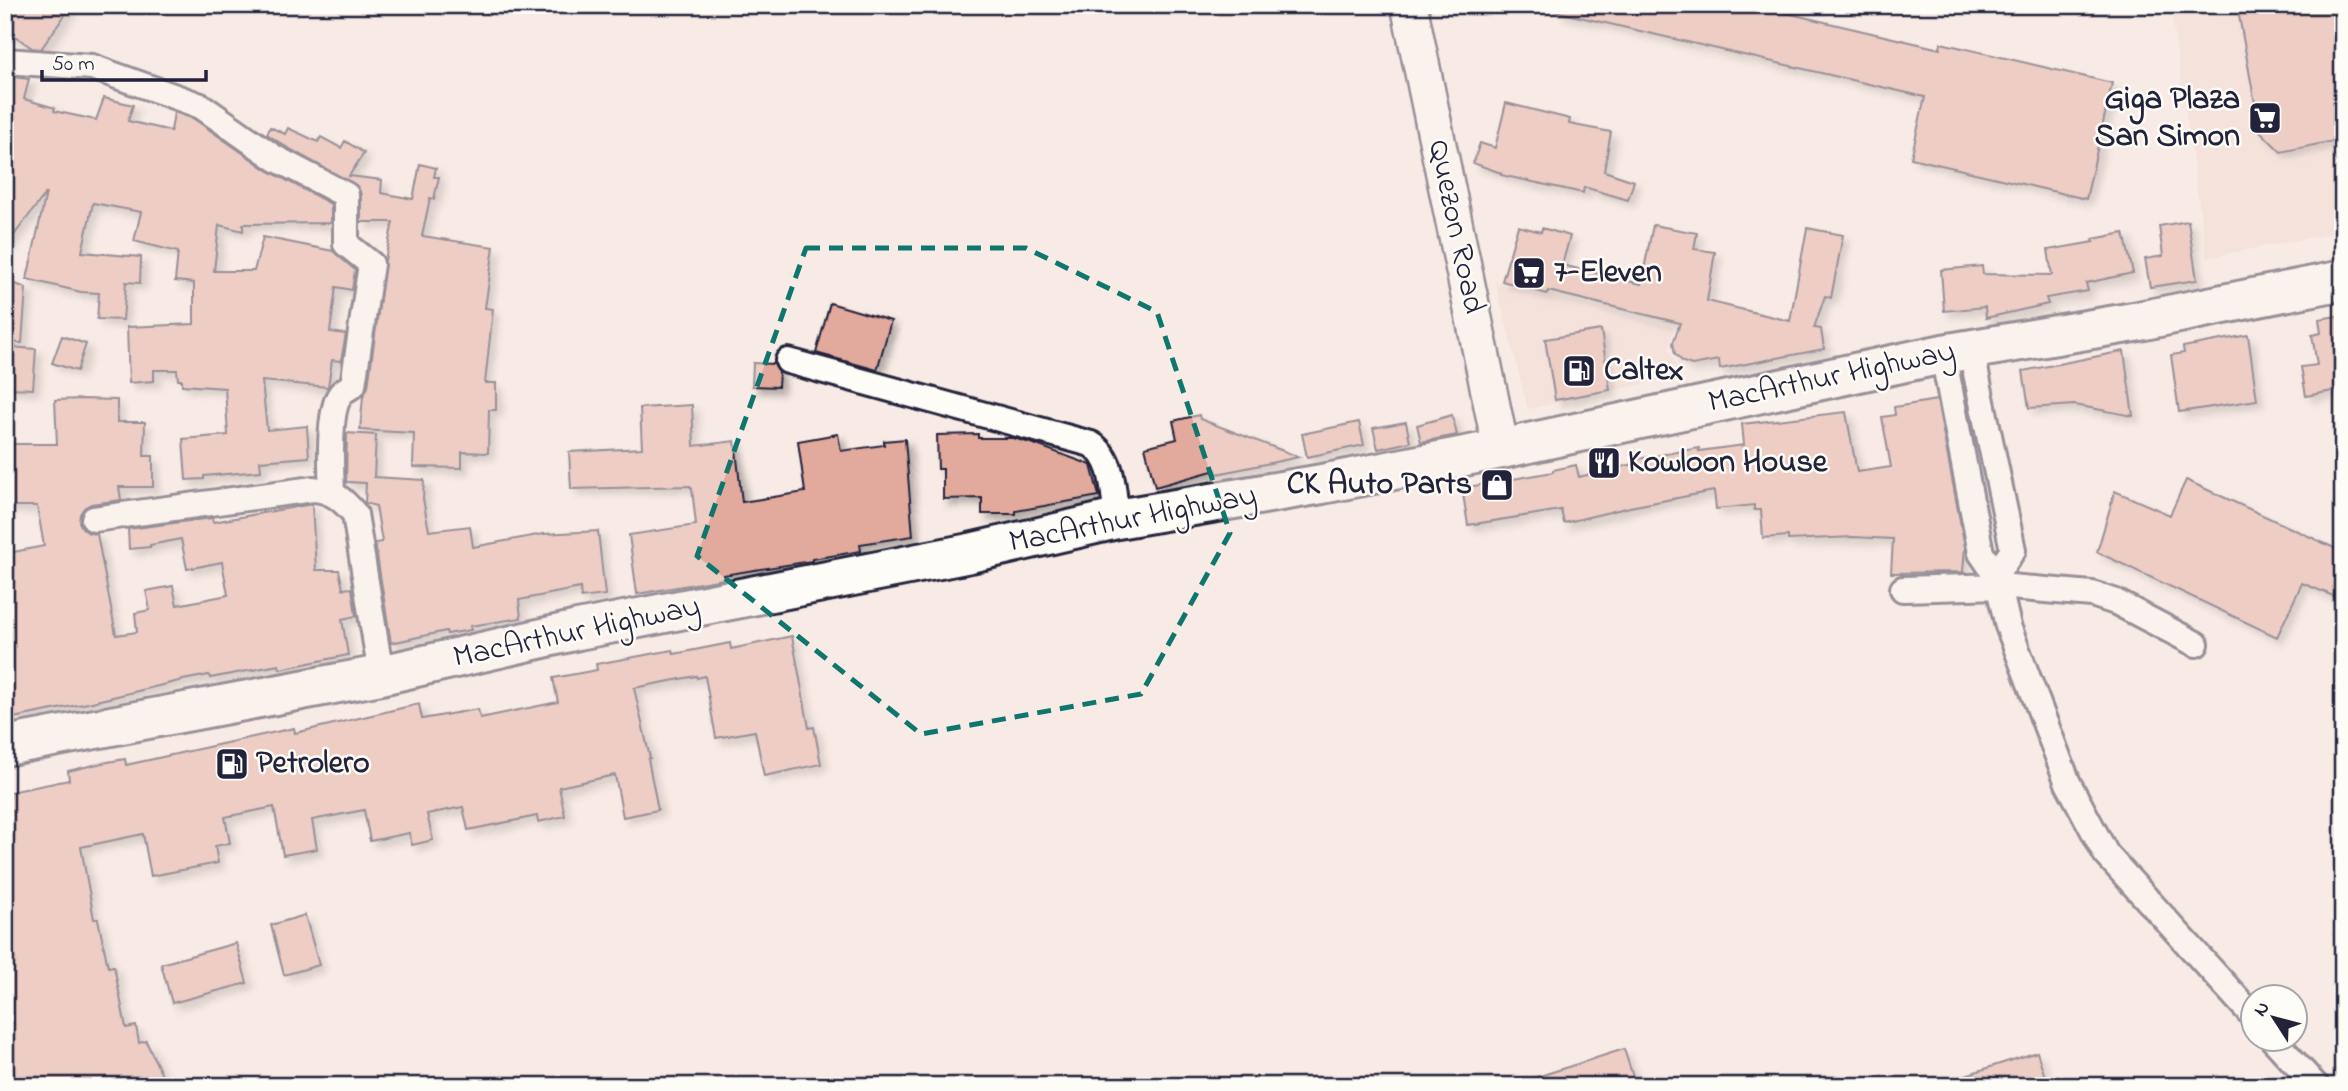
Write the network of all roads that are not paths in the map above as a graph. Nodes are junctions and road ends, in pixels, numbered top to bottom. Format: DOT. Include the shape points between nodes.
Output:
graph roads {
  1 [pos="1409,5"];
  2 [pos="5,61"];
  3 [pos="2343,281"];
  4 [pos="1957,352"];
  5 [pos="788,361"];
  6 [pos="1990,441"];
  7 [pos="1961,449"];
  8 [pos="1501,450"];
  9 [pos="2001,493"];
  10 [pos="332,494"];
  11 [pos="1970,497"];
  12 [pos="94,519"];
  13 [pos="1116,519"];
  14 [pos="1998,581"];
  15 [pos="1903,589"];
  16 [pos="2196,644"];
  17 [pos="381,675"];
  18 [pos="5,746"];
  19 [pos="2240,1003"];
  20 [pos="2285,1052"];
  21 [pos="2316,1086"];
  1 -- 8 [label="main road, Quezon Road"];
  2 -- 10 [label="street" via="92,67 201,106 275,158 346,195 346,244 371,264 354,385 340,394 335,410"];
  3 -- 4 [label="highway, MacArthur Highway"];
  4 -- 6 [label="street"];
  4 -- 7 [label="street"];
  4 -- 8 [label="highway, MacArthur Highway"];
  5 -- 13 [label="street" via="1091,444 1110,470"];
  6 -- 7 [label="street"];
  6 -- 9 [label="street"];
  7 -- 11 [label="street"];
  8 -- 13 [label="highway, MacArthur Highway"];
  9 -- 11 [label="street"];
  9 -- 14 [label="street" via="2013,550"];
  10 -- 12 [label="street" via="313,489"];
  10 -- 17 [label="street" via="355,514"];
  11 -- 14 [label="street" via="1981,553"];
  13 -- 17 [label="highway, MacArthur Highway"];
  14 -- 15 [label="street"];
  14 -- 16 [label="street" via="2092,594"];
  14 -- 19 [label="street" via="2008,626 2068,783 2106,854"];
  17 -- 18 [label="highway, MacArthur Highway"];
  20 -- 21 [label="street"];
}
